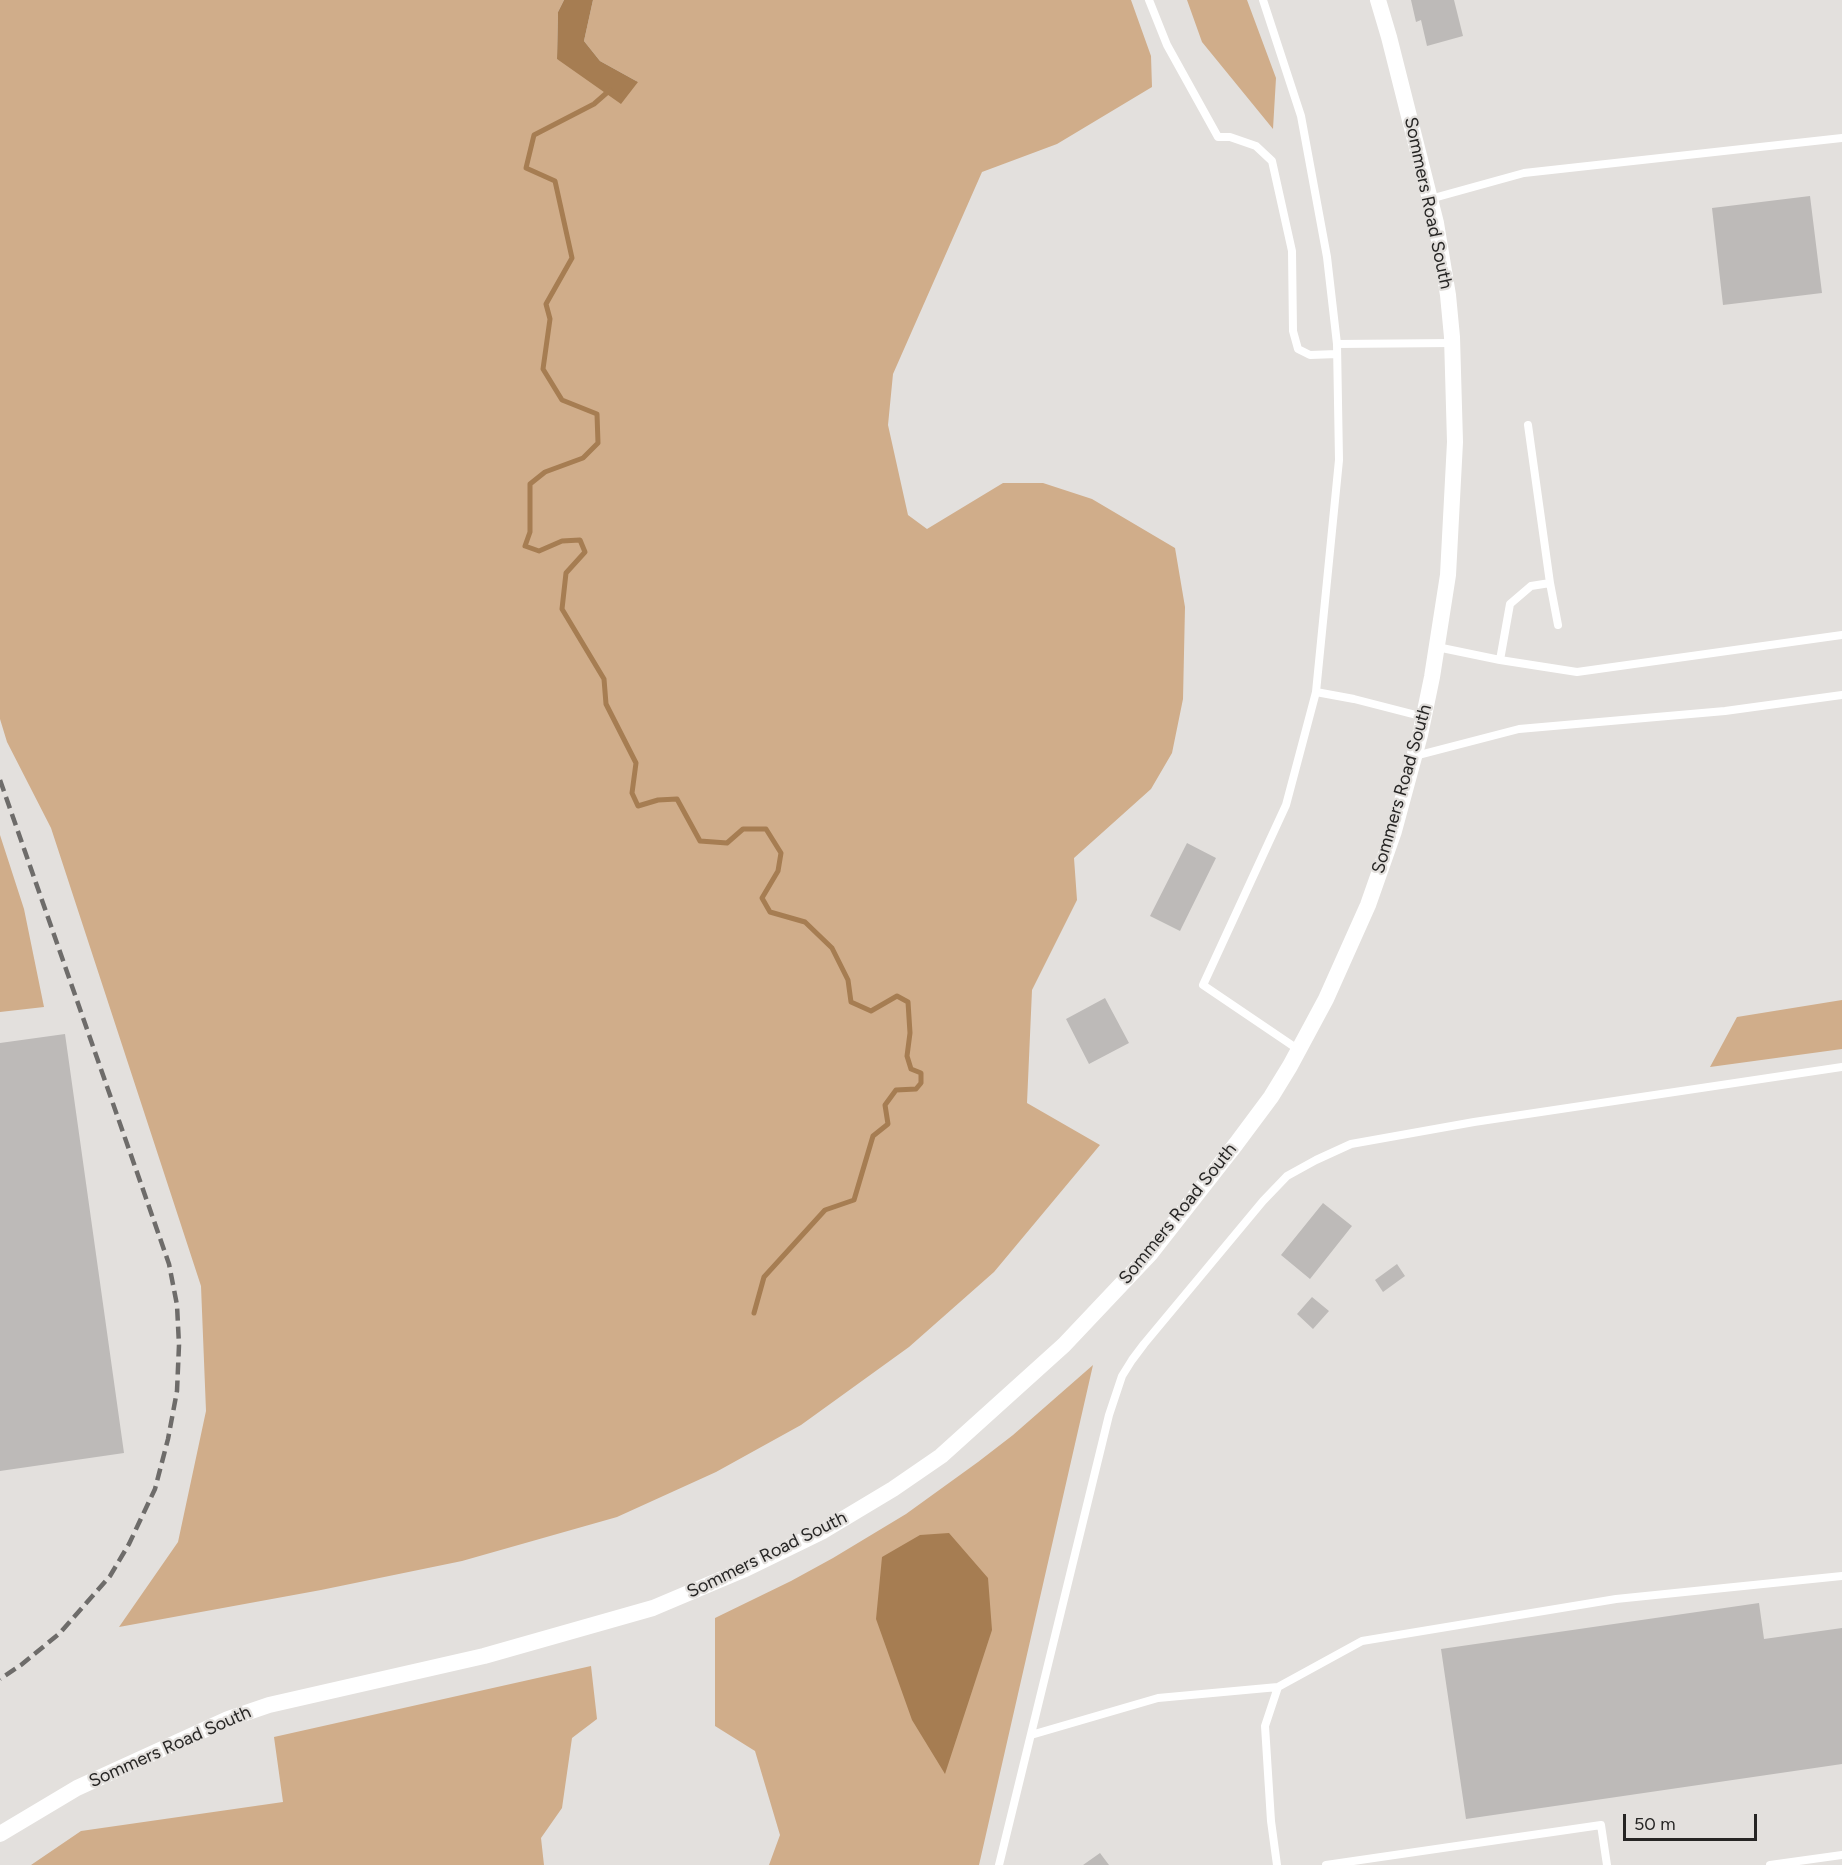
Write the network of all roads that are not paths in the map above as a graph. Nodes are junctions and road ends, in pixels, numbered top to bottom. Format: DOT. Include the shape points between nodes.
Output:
graph roads {
  1 [pos="1149,0"];
  2 [pos="1263,0"];
  3 [pos="1378,0"];
  4 [pos="1842,138"];
  5 [pos="1430,199"];
  6 [pos="1452,343"];
  7 [pos="1337,344"];
  8 [pos="1338,354"];
  9 [pos="1528,425"];
  10 [pos="1550,583"];
  11 [pos="1558,625"];
  12 [pos="1842,635"];
  13 [pos="1437,647"];
  14 [pos="1500,660"];
  15 [pos="1316,692"];
  16 [pos="1842,695"];
  17 [pos="1424,717"];
  18 [pos="1414,756"];
  19 [pos="1299,1050"];
  20 [pos="1842,1067"];
  21 [pos="1842,1576"];
  22 [pos="1278,1686"];
  23 [pos="1031,1735"];
  24 [pos="0,1834"];
  25 [pos="1842,1855"];
  26 [pos="999,1865"];
  27 [pos="1277,1865"];
  28 [pos="1326,1865"];
  29 [pos="1607,1865"];
  30 [pos="1770,1865"];
  1 -- 8 [label="lane" via="1167,45 1218,137 1256,146 1272,161 1292,251 1293,331 1298,349 1310,355"];
  2 -- 7 [label="lane" via="1301,116 1327,257"];
  3 -- 5 [label="street, Sommers Road South"];
  4 -- 5 [label="lane" via="1524,173"];
  5 -- 6 [label="street, Sommers Road South" via="1449,295"];
  6 -- 7 [label="lane"];
  6 -- 13 [label="street, Sommers Road South" via="1452,522"];
  7 -- 8 [label="lane"];
  8 -- 15 [label="lane" via="1339,460"];
  9 -- 10 [label="lane"];
  10 -- 11 [label="lane"];
  10 -- 14 [label="lane" via="1531,586 1510,604"];
  12 -- 14 [label="lane" via="1577,672"];
  13 -- 14 [label="lane"];
  13 -- 17 [label="street, Sommers Road South"];
  15 -- 17 [label="lane"];
  15 -- 19 [label="lane" via="1286,805 1203,985"];
  16 -- 18 [label="lane" via="1725,711 1518,729"];
  17 -- 18 [label="street, Sommers Road South"];
  18 -- 19 [label="street, Sommers Road South" via="1394,831 1368,905"];
  19 -- 24 [label="street, Sommers Road South" via="1271,1097 1150,1254 1064,1345 1010,1395 941,1456 893,1489 823,1531 653,1608 484,1656 269,1705 228,1719 77,1788"];
  20 -- 23 [label="lane" via="1352,1144 1287,1176 1122,1376 1109,1415"];
  21 -- 22 [label="lane" via="1616,1599 1362,1641"];
  22 -- 23 [label="lane" via="1158,1698"];
  22 -- 27 [label="lane" via="1265,1726"];
  23 -- 26 [label="lane"];
  25 -- 30 [label="lane"];
  28 -- 29 [label="lane" via="1601,1826"];
}
